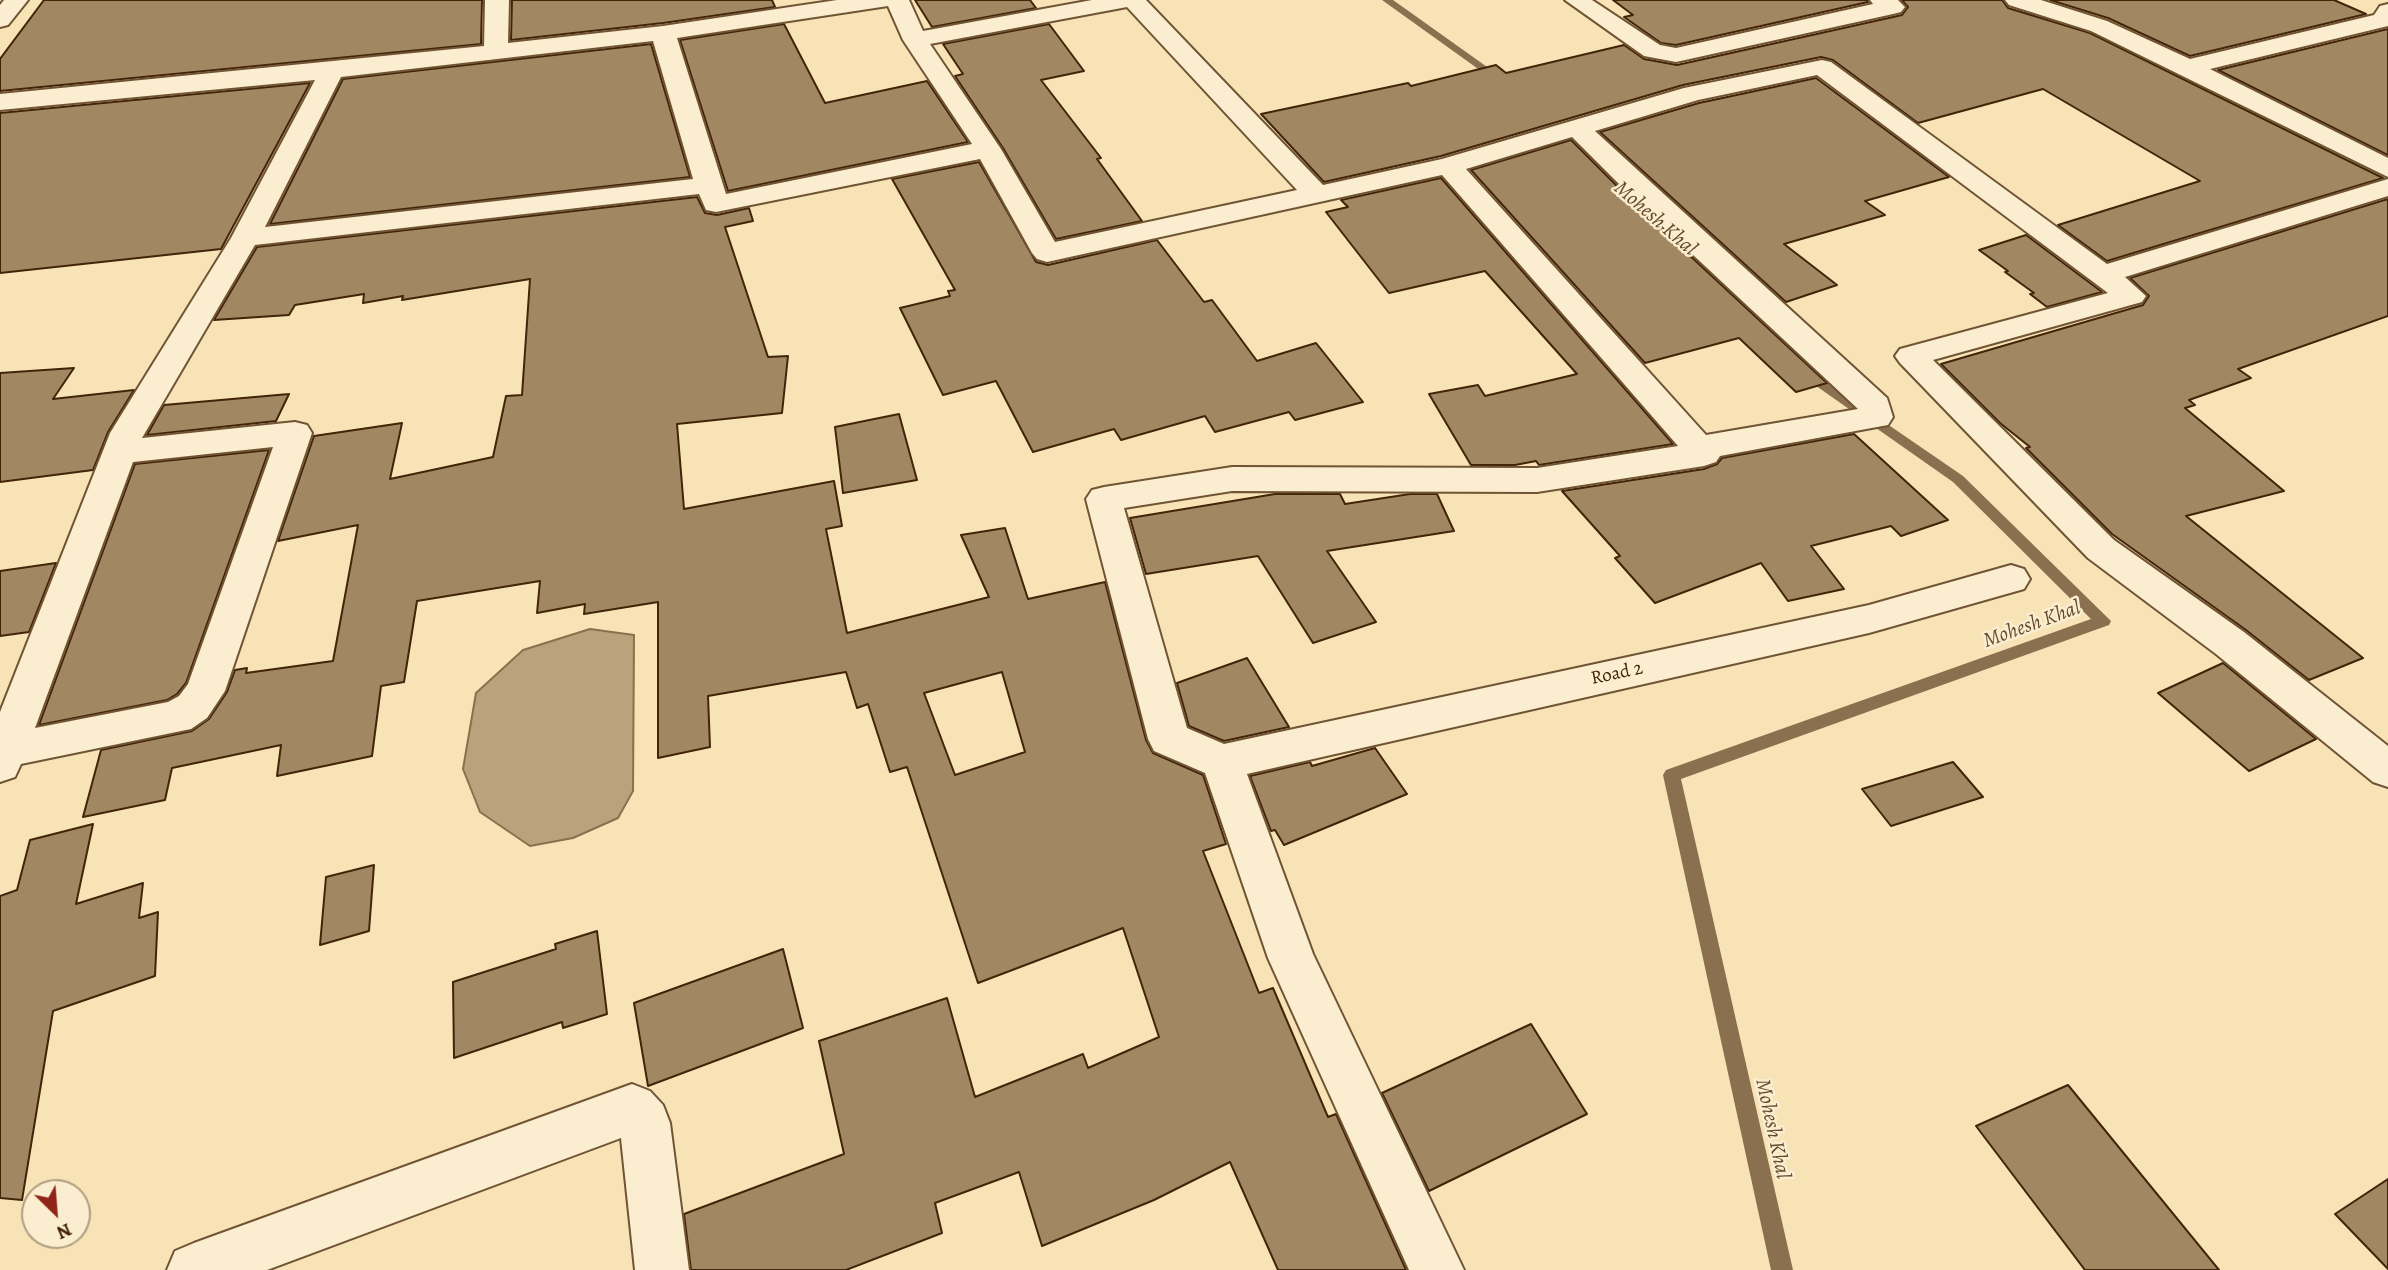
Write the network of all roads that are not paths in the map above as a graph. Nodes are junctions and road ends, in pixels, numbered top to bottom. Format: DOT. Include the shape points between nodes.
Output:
graph roads {
  1 [pos="16,0"];
  2 [pos="497,0"];
  3 [pos="884,0"];
  4 [pos="897,0"];
  5 [pos="1131,0"];
  6 [pos="1577,0"];
  7 [pos="1882,0"];
  8 [pos="2017,0"];
  9 [pos="2388,11"];
  10 [pos="0,20"];
  11 [pos="663,33"];
  12 [pos="915,40"];
  13 [pos="496,52"];
  14 [pos="2187,67"];
  15 [pos="332,71"];
  16 [pos="0,102"];
  17 [pos="1576,127"];
  18 [pos="988,149"];
  19 [pos="1448,166"];
  20 [pos="2388,169"];
  21 [pos="709,186"];
  22 [pos="2388,187"];
  23 [pos="1315,193"];
  24 [pos="245,238"];
  25 [pos="2101,275"];
  26 [pos="1698,448"];
  27 [pos="121,453"];
  28 [pos="2011,579"];
  29 [pos="3,757"];
  30 [pos="1222,762"];
  31 [pos="2388,770"];
  32 [pos="194,1270"];
  33 [pos="662,1270"];
  34 [pos="1437,1270"];
  1 -- 10 [label="street"];
  2 -- 13 [label="street"];
  3 -- 11 [label="street"];
  4 -- 12 [label="street"];
  5 -- 12 [label="street"];
  5 -- 23 [label="street"];
  6 -- 7 [label="street" via="1653,51 1676,55 1893,7"];
  8 -- 14 [label="street" via="2099,26"];
  9 -- 14 [label="street" via="2383,20"];
  11 -- 13 [label="street"];
  11 -- 21 [label="street"];
  12 -- 18 [label="street"];
  13 -- 15 [label="street"];
  14 -- 20 [label="street"];
  15 -- 16 [label="street"];
  15 -- 24 [label="street"];
  17 -- 19 [label="street"];
  17 -- 25 [label="street" via="1693,93 1822,67"];
  17 -- 26 [label="street" via="1875,406 1876,417"];
  18 -- 21 [label="street" via="716,204"];
  18 -- 23 [label="street" via="1047,253"];
  19 -- 23 [label="street"];
  19 -- 26 [label="street"];
  21 -- 24 [label="street"];
  22 -- 25 [label="street"];
  24 -- 27 [label="street" via="127,433"];
  25 -- 31 [label="street" via="2131,296 1911,356 2101,549 2230,643"];
  26 -- 30 [label="street" via="1704,454 1537,480 1232,479 1104,499 1168,739"];
  27 -- 29 [label="street"];
  27 -- 29 [label="street" via="295,433 205,691 193,707 177,717"];
  28 -- 30 [label="street, Road 2" via="1869,619"];
  30 -- 34 [label="street" via="1291,958"];
  32 -- 33 [label="street" via="632,1109 645,1123"];
}
